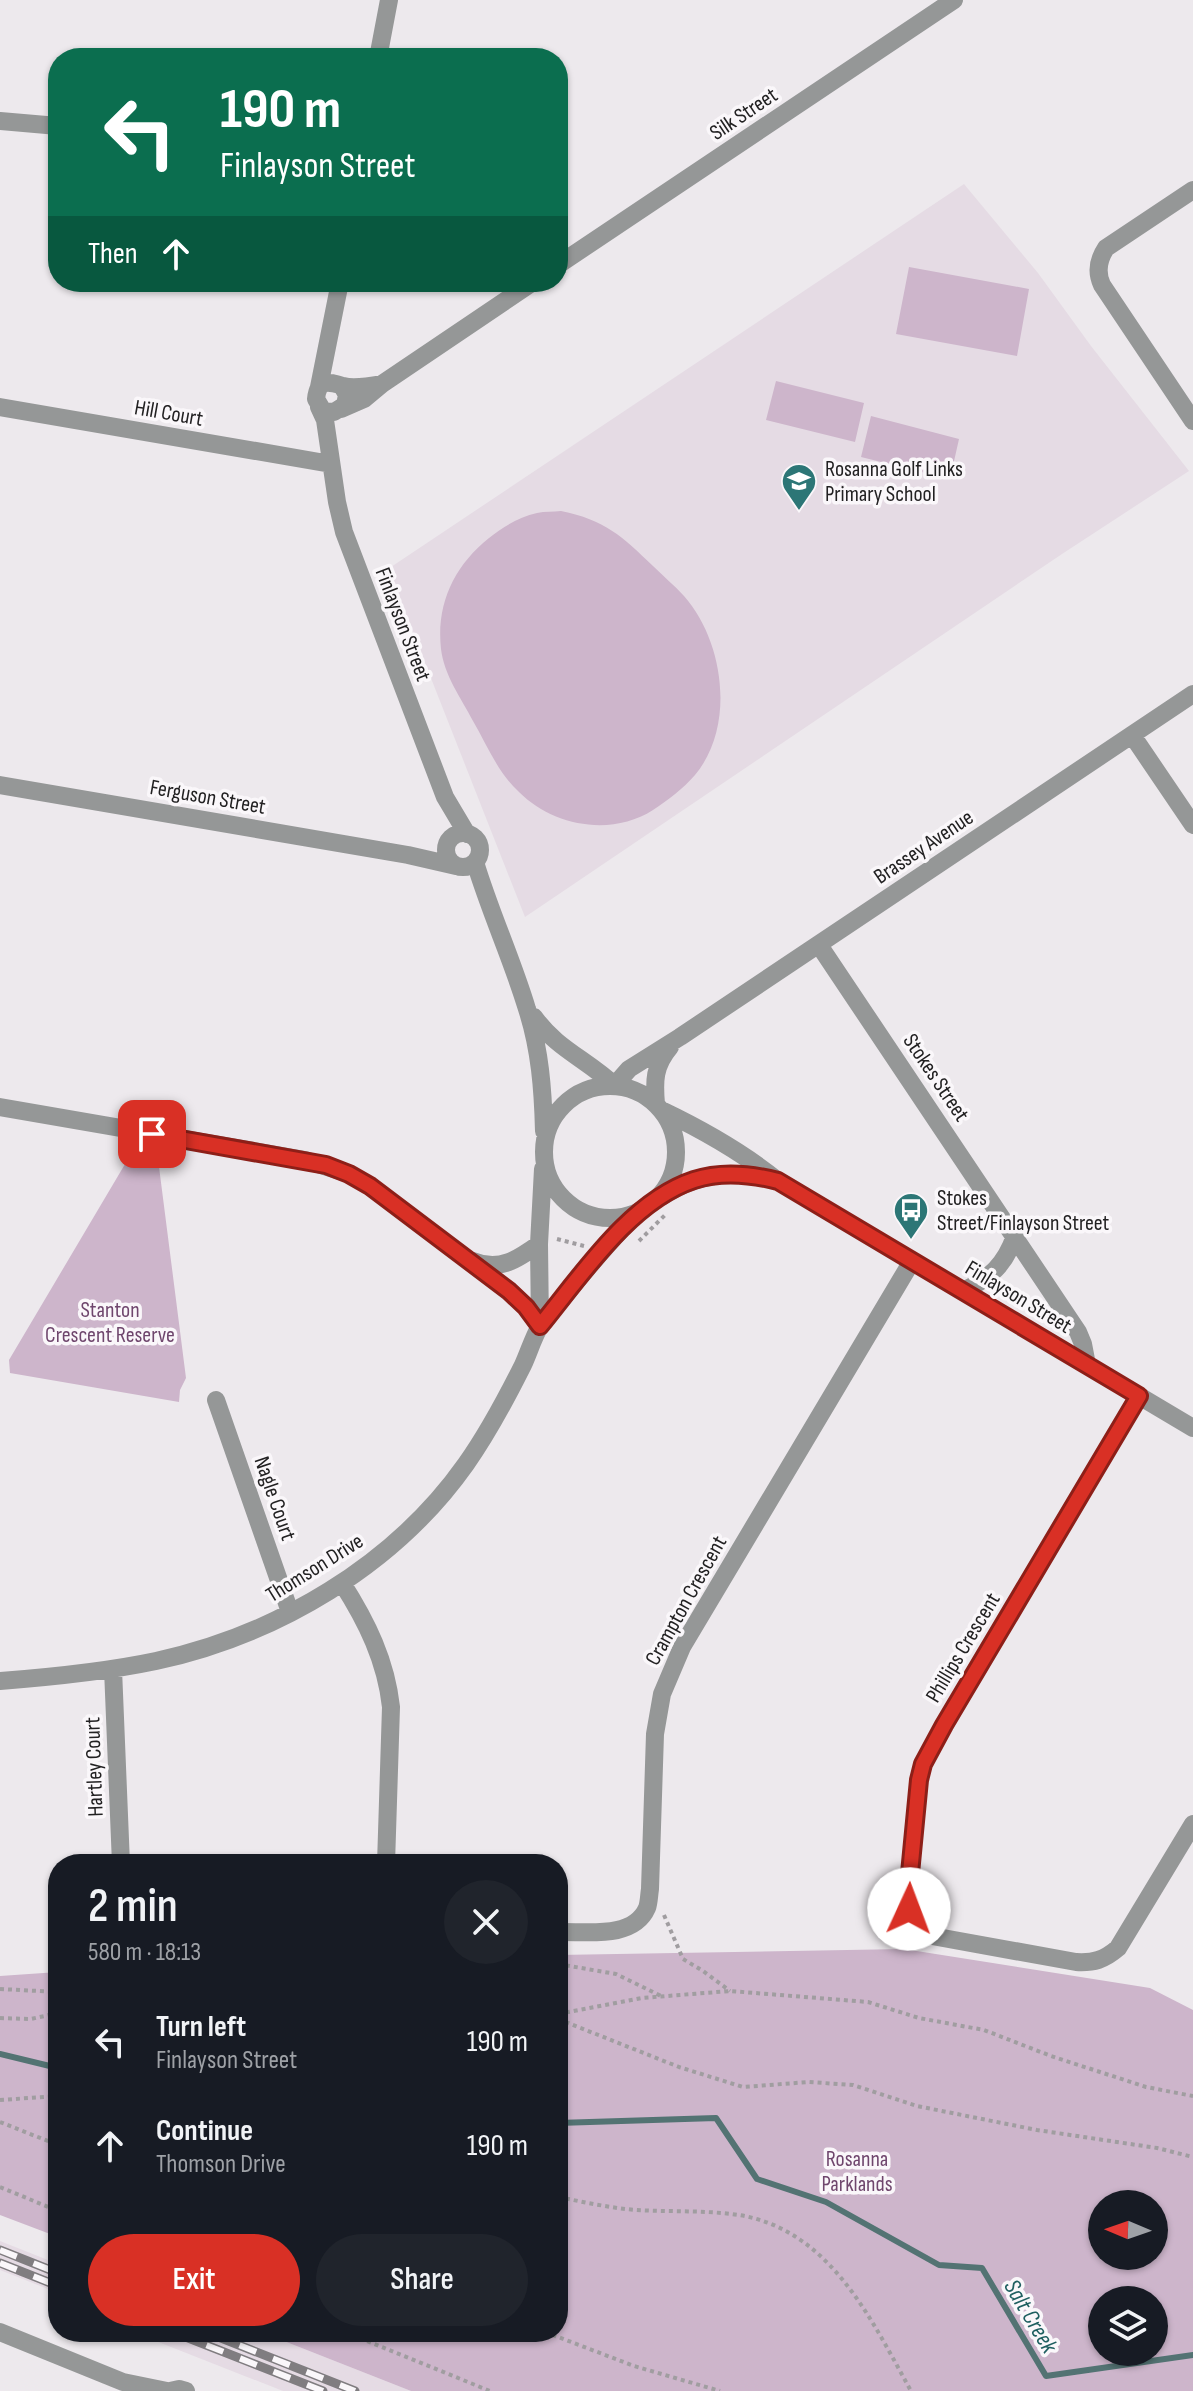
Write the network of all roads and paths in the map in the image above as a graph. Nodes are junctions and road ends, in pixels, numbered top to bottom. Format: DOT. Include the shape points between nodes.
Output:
graph roads {
  1 [pos="389,0"];
  2 [pos="954,0"];
  3 [pos="380,48"];
  4 [pos="0,121"];
  5 [pos="48,125"];
  6 [pos="1193,190"];
  7 [pos="568,258"];
  8 [pos="338,292"];
  9 [pos="518,292"];
  10 [pos="331,334"];
  11 [pos="382,384"];
  12 [pos="340,385"];
  13 [pos="319,387"];
  14 [pos="0,407"];
  15 [pos="319,407"];
  16 [pos="341,410"];
  17 [pos="1193,421"];
  18 [pos="331,464"];
  19 [pos="1193,694"];
  20 [pos="1132,735"];
  21 [pos="0,785"];
  22 [pos="1193,825"];
  23 [pos="455,840"];
  24 [pos="408,855"];
  25 [pos="464,865"];
  26 [pos="819,945"];
  27 [pos="527,1008"];
  28 [pos="680,1037"];
  29 [pos="614,1085"];
  30 [pos="0,1107"];
  31 [pos="659,1107"];
  32 [pos="544,1148"];
  33 [pos="778,1181"];
  34 [pos="643,1209"];
  35 [pos="670,1209"];
  36 [pos="1015,1236"];
  37 [pos="539,1244"];
  38 [pos="635,1245"];
  39 [pos="467,1258"];
  40 [pos="912,1261"];
  41 [pos="963,1291"];
  42 [pos="540,1326"];
  43 [pos="1087,1365"];
  44 [pos="1139,1396"];
  45 [pos="216,1400"];
  46 [pos="1193,1428"];
  47 [pos="342,1583"];
  48 [pos="290,1612"];
  49 [pos="113,1669"];
  50 [pos="0,1681"];
  51 [pos="1193,1824"];
  52 [pos="121,1854"];
  53 [pos="386,1854"];
  54 [pos="648,1907"];
  55 [pos="568,1932"];
  56 [pos="568,1966"];
  57 [pos="0,1989"];
  58 [pos="48,1991"];
  59 [pos="730,1991"];
  60 [pos="663,1997"];
  61 [pos="568,2013"];
  62 [pos="48,2015"];
  63 [pos="0,2018"];
  64 [pos="568,2020"];
  65 [pos="1193,2096"];
  66 [pos="48,2097"];
  67 [pos="0,2100"];
  68 [pos="0,2122"];
  69 [pos="48,2141"];
  70 [pos="1193,2157"];
  71 [pos="0,2187"];
  72 [pos="568,2199"];
  73 [pos="48,2207"];
  74 [pos="0,2332"];
  75 [pos="568,2341"];
  76 [pos="370,2342"];
  77 [pos="130,2386"];
  78 [pos="169,2391"];
  79 [pos="186,2391"];
  80 [pos="490,2391"];
  81 [pos="720,2391"];
  82 [pos="911,2391"];
  1 -- 3 [label="street"];
  2 -- 7 [label="street, Silk Street"];
  4 -- 5 [label="street"];
  6 -- 17 [label="street" via="1106,248 1098,269 1102,285"];
  8 -- 10 [label="street"];
  9 -- 11 [label="street"];
  10 -- 12 [label="street"];
  10 -- 13 [label="street"];
  11 -- 12 [label="street"];
  11 -- 16 [label="street"];
  12 -- 13 [label="street" via="330,381"];
  12 -- 16 [label="street" via="347,397"];
  13 -- 15 [label="street"];
  14 -- 18 [label="street, Hill Court"];
  15 -- 16 [label="street" via="329,413"];
  15 -- 18 [label="street, Finlayson Street"];
  16 -- 18 [label="street, Finlayson Street"];
  18 -- 23 [label="street, Finlayson Street" via="344,532 445,797"];
  19 -- 20 [label="street, Brassey Avenue"];
  20 -- 22 [label="street"];
  20 -- 26 [label="street, Brassey Avenue"];
  21 -- 24 [label="street, Ferguson Street"];
  23 -- 24 [label="street, Ferguson Street"];
  23 -- 25 [label="street" via="448,858"];
  23 -- 25 [label="street" via="479,843 480,853"];
  24 -- 25 [label="street, Ferguson Street"];
  25 -- 27 [label="street" via="486,897"];
  26 -- 28 [label="street, Brassey Avenue"];
  26 -- 36 [label="street, Stokes Street"];
  27 -- 29 [label="street" via="553,1040"];
  27 -- 32 [label="street" via="541,1074"];
  28 -- 29 [label="street, Brassey Avenue" via="629,1069"];
  28 -- 31 [label="street, Brassey Avenue" via="656,1068"];
  29 -- 31 [label="street" via="638,1091"];
  29 -- 32 [label="street" via="584,1090 567,1101 554,1115"];
  30 -- 39 [label="street" via="326,1165 370,1186"];
  31 -- 33 [label="street, Finlayson Street"];
  31 -- 34 [label="street" via="673,1131 675,1167 665,1189"];
  32 -- 34 [label="street" via="547,1174 557,1192 580,1211 609,1218"];
  32 -- 37 [label="street, Thomson Drive"];
  33 -- 34 [label="street, Finlayson Street" via="707,1177 678,1186"];
  33 -- 40 [label="street, Finlayson Street"];
  34 -- 42 [label="street, Thomson Drive"];
  35 -- 38 [label="path"];
  36 -- 41 [label="street" via="998,1269"];
  36 -- 43 [label="street, Stokes Street" via="1078,1332"];
  37 -- 39 [label="street" via="502,1266"];
  37 -- 42 [label="street, Thomson Drive"];
  39 -- 42 [label="street" via="517,1297"];
  40 -- 41 [label="street, Finlayson Street"];
  40 -- 54 [label="street, Crampton Crescent" via="671,1670 655,1734"];
  41 -- 43 [label="street, Finlayson Street"];
  42 -- 47 [label="street, Thomson Drive" via="494,1422 464,1467 411,1526"];
  43 -- 44 [label="street, Finlayson Street"];
  44 -- 46 [label="street, Finlayson Street"];
  44 -- 51 [label="street, Phillips Crescent" via="923,1764 909,1909 932,1936 1076,1962 1106,1959 1126,1937"];
  45 -- 48 [label="street, Nagle Court"];
  47 -- 48 [label="street, Thomson Drive"];
  47 -- 53 [label="street" via="371,1633 388,1684"];
  48 -- 49 [label="street, Thomson Drive" via="199,1650"];
  49 -- 50 [label="street, Thomson Drive"];
  49 -- 52 [label="street, Hartley Court"];
  54 -- 55 [label="street" via="624,1929"];
  54 -- 59 [label="path" via="662,1911 683,1959"];
  56 -- 60 [label="path" via="616,1974"];
  57 -- 58 [label="path"];
  59 -- 60 [label="path"];
  59 -- 65 [label="path" via="868,2002 984,2030 1146,2087"];
  60 -- 61 [label="path"];
  62 -- 63 [label="path"];
  64 -- 70 [label="path" via="679,2067 743,2087 853,2085 917,2106"];
  66 -- 67 [label="path"];
  68 -- 69 [label="path"];
  71 -- 73 [label="path"];
  72 -- 82 [label="path" via="743,2216 796,2238 835,2269 857,2298"];
  74 -- 77 [label="street"];
  75 -- 81 [label="path"];
  76 -- 80 [label="path"];
  77 -- 78 [label="street"];
  78 -- 79 [label="street"];
}
